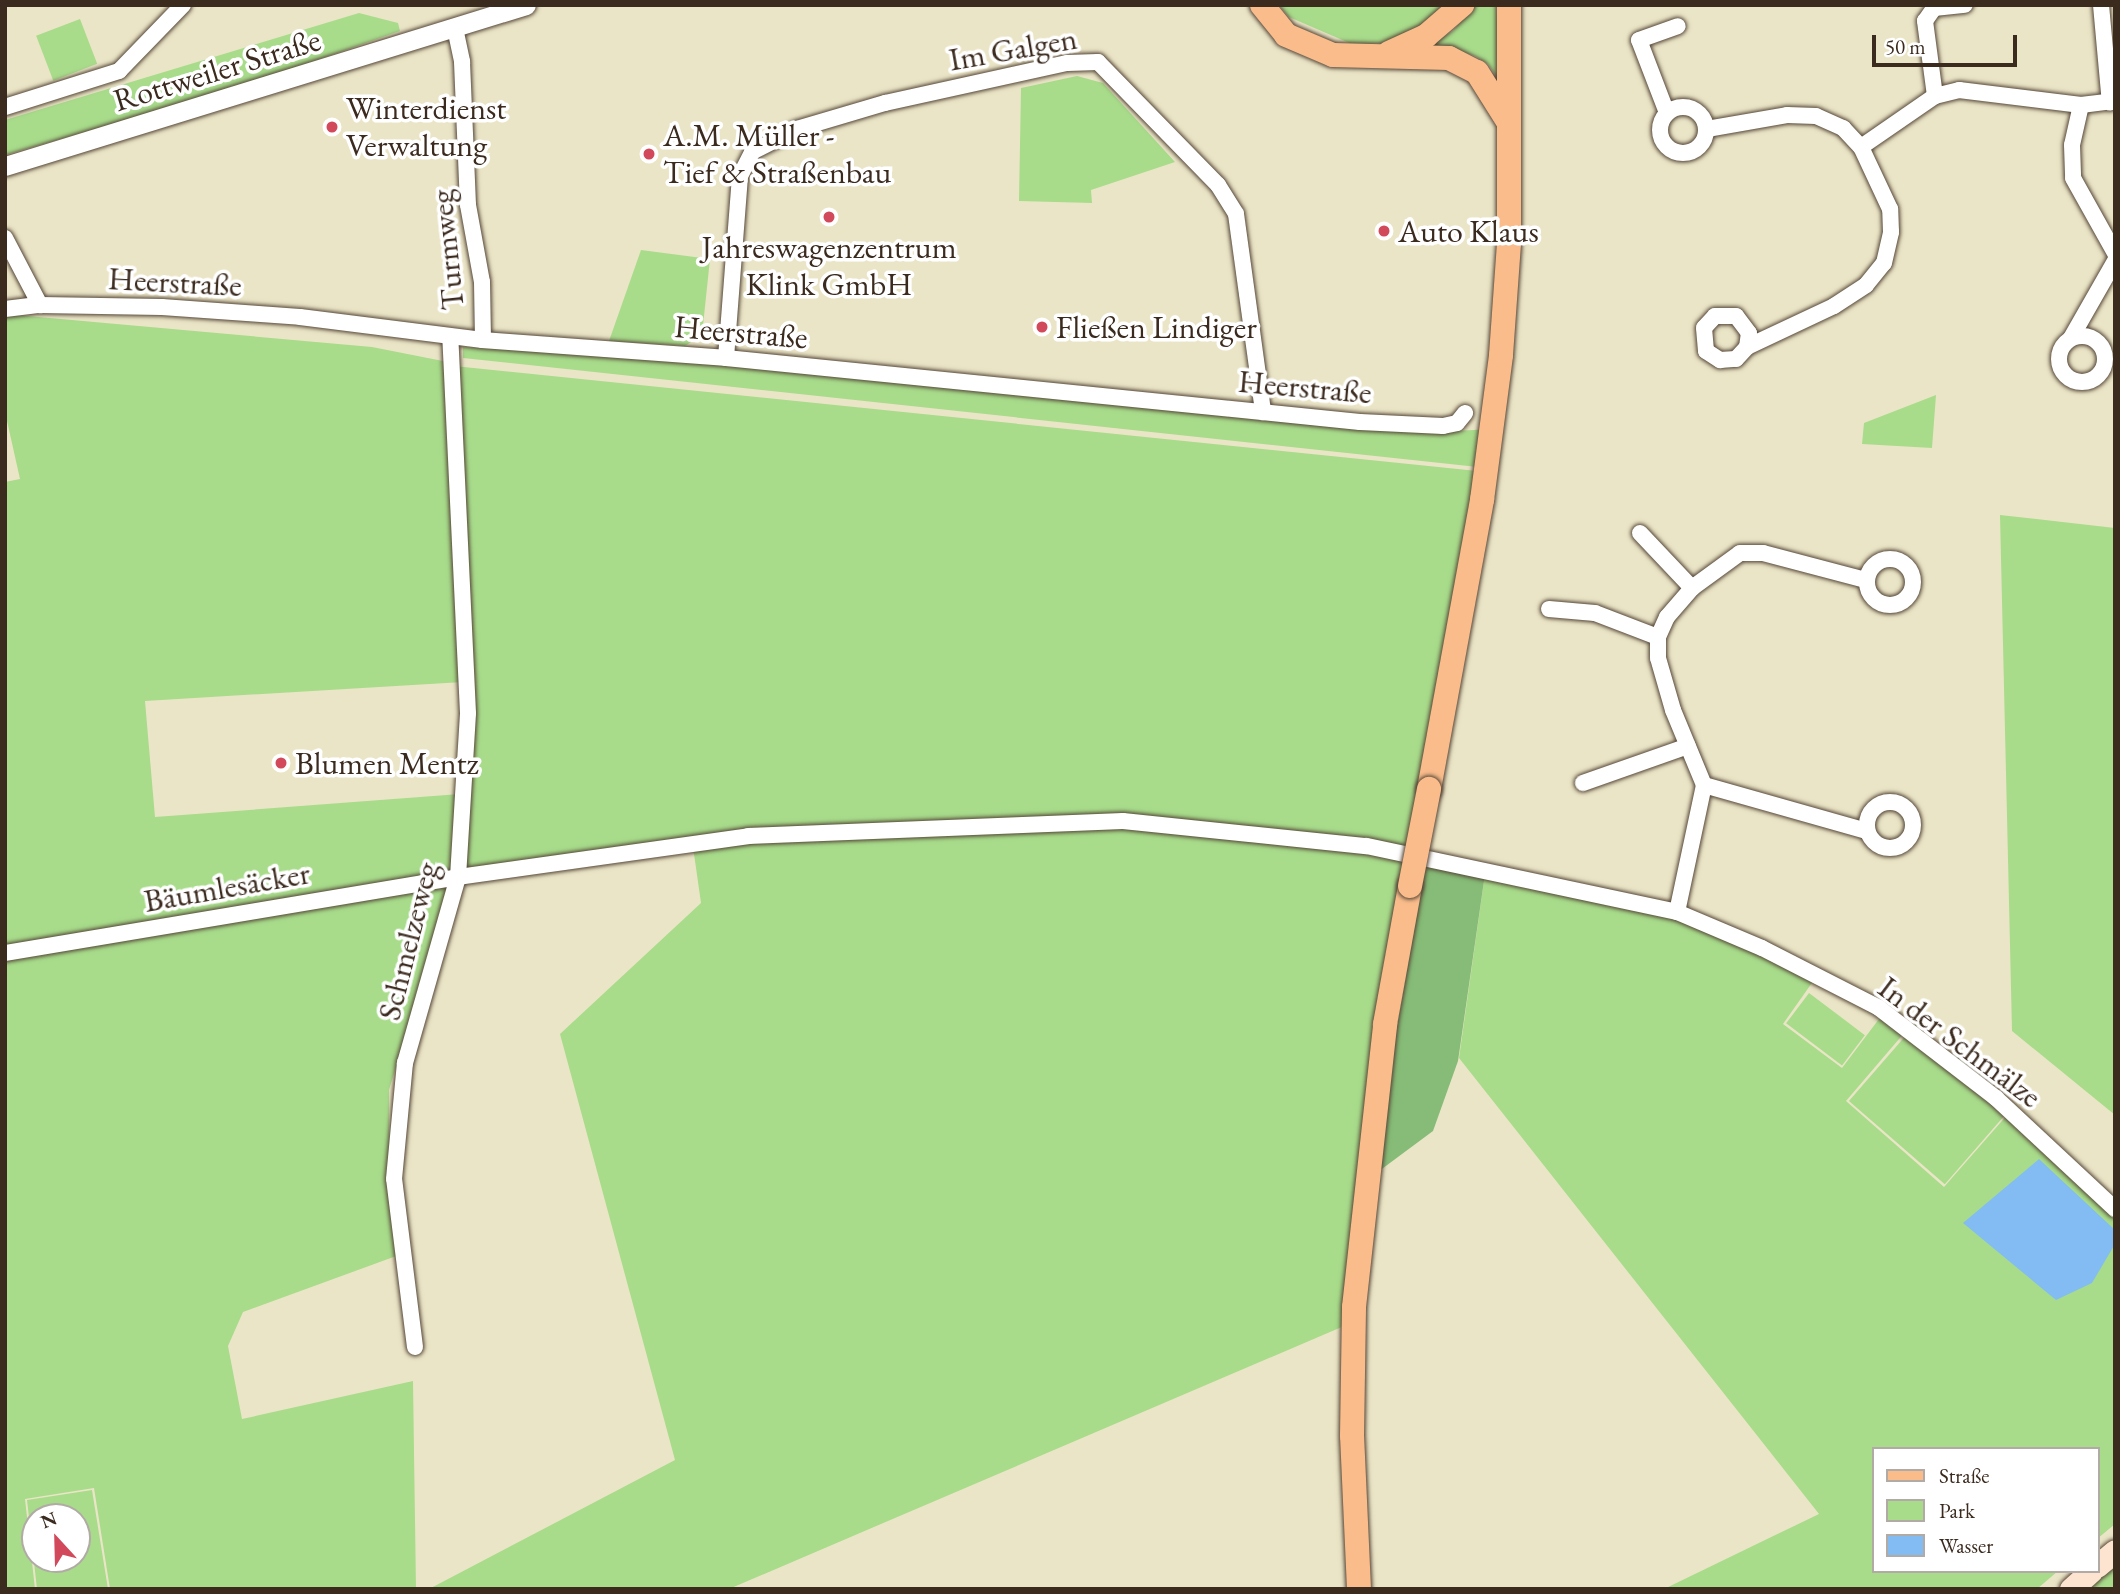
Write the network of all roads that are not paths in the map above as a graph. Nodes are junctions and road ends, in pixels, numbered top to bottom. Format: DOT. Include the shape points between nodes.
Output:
graph roads {
  1 [pos="183,5"];
  2 [pos="1262,5"];
  3 [pos="1462,5"];
  4 [pos="1509,5"];
  5 [pos="1965,5"];
  6 [pos="2101,5"];
  7 [pos="520,6"];
  8 [pos="1678,26"];
  9 [pos="455,28"];
  10 [pos="1382,56"];
  11 [pos="1935,96"];
  12 [pos="2112,102"];
  13 [pos="2081,105"];
  14 [pos="5,107"];
  15 [pos="1667,113"];
  16 [pos="1511,127"];
  17 [pos="1707,130"];
  18 [pos="1861,147"];
  19 [pos="5,166"];
  20 [pos="5,238"];
  21 [pos="2115,253"];
  22 [pos="2115,261"];
  23 [pos="40,304"];
  24 [pos="5,309"];
  25 [pos="450,336"];
  26 [pos="2071,338"];
  27 [pos="483,341"];
  28 [pos="1747,347"];
  29 [pos="726,358"];
  30 [pos="1264,412"];
  31 [pos="1465,412"];
  32 [pos="1640,533"];
  33 [pos="1866,580"];
  34 [pos="1692,588"];
  35 [pos="1549,609"];
  36 [pos="1658,637"];
  37 [pos="1688,746"];
  38 [pos="1583,783"];
  39 [pos="1704,785"];
  40 [pos="1867,831"];
  41 [pos="458,877"];
  42 [pos="1677,912"];
  43 [pos="5,953"];
  44 [pos="2115,1209"];
  45 [pos="415,1346"];
  46 [pos="2115,1551"];
  47 [pos="2099,1564"];
  48 [pos="2089,1573"];
  49 [pos="1359,1589"];
  50 [pos="2071,1589"];
  1 -- 14 [label="street" via="119,71"];
  2 -- 10 [label="main road" via="1286,35 1333,55"];
  3 -- 10 [label="main road" via="1426,36"];
  4 -- 16 [label="main road"];
  5 -- 11 [label="street" via="1934,8 1925,21"];
  6 -- 12 [label="street"];
  7 -- 9 [label="street, Rottweiler Straße"];
  8 -- 15 [label="street" via="1639,40"];
  9 -- 19 [label="street, Rottweiler Straße"];
  9 -- 27 [label="street, Turmweg" via="462,62 468,205 482,282"];
  10 -- 16 [label="main road" via="1449,58 1477,72"];
  11 -- 13 [label="street" via="1959,90"];
  11 -- 18 [label="street"];
  12 -- 13 [label="street"];
  13 -- 21 [label="street" via="2072,145 2073,178"];
  15 -- 17 [label="street" via="1689,107 1702,116"];
  15 -- 17 [label="street" via="1660,136 1676,152 1698,149"];
  16 -- 49 [label="main road, bridge" via="1508,256 1493,428 1385,1024 1354,1307 1352,1436"];
  17 -- 18 [label="street" via="1787,115 1816,116 1843,128"];
  18 -- 28 [label="street" via="1889,209 1891,232 1884,263 1866,285 1833,306"];
  20 -- 23 [label="street"];
  22 -- 26 [label="street"];
  23 -- 24 [label="street, Heerstraße"];
  23 -- 25 [label="street, Heerstraße" via="299,317"];
  25 -- 27 [label="street, Heerstraße"];
  25 -- 41 [label="street, Schmelzeweg" via="468,713"];
  27 -- 29 [label="street, Heerstraße"];
  29 -- 30 [label="street, Heerstraße"];
  29 -- 30 [label="street, Im Galgen" via="740,176 752,152 797,130 884,103 1067,63 1098,62 1217,185 1237,214"];
  30 -- 31 [label="street, Heerstraße" via="1443,426 1457,423"];
  32 -- 34 [label="street"];
  33 -- 34 [label="street" via="1763,553 1740,553"];
  34 -- 36 [label="street" via="1667,617"];
  35 -- 36 [label="street" via="1595,613"];
  36 -- 37 [label="street" via="1658,658"];
  37 -- 38 [label="street"];
  37 -- 39 [label="street"];
  39 -- 40 [label="street"];
  39 -- 42 [label="street"];
  41 -- 42 [label="street, Bäumlesäcker" via="748,836 1123,821 1367,846"];
  41 -- 43 [label="street, Bäumlesäcker"];
  41 -- 45 [label="street, Schmelzeweg" via="405,1063 394,1179"];
  42 -- 44 [label="street, In der Schmälze" via="1762,948 1879,1008 1996,1098"];
  46 -- 47 [label="main road"];
  48 -- 50 [label="main road"];
}
